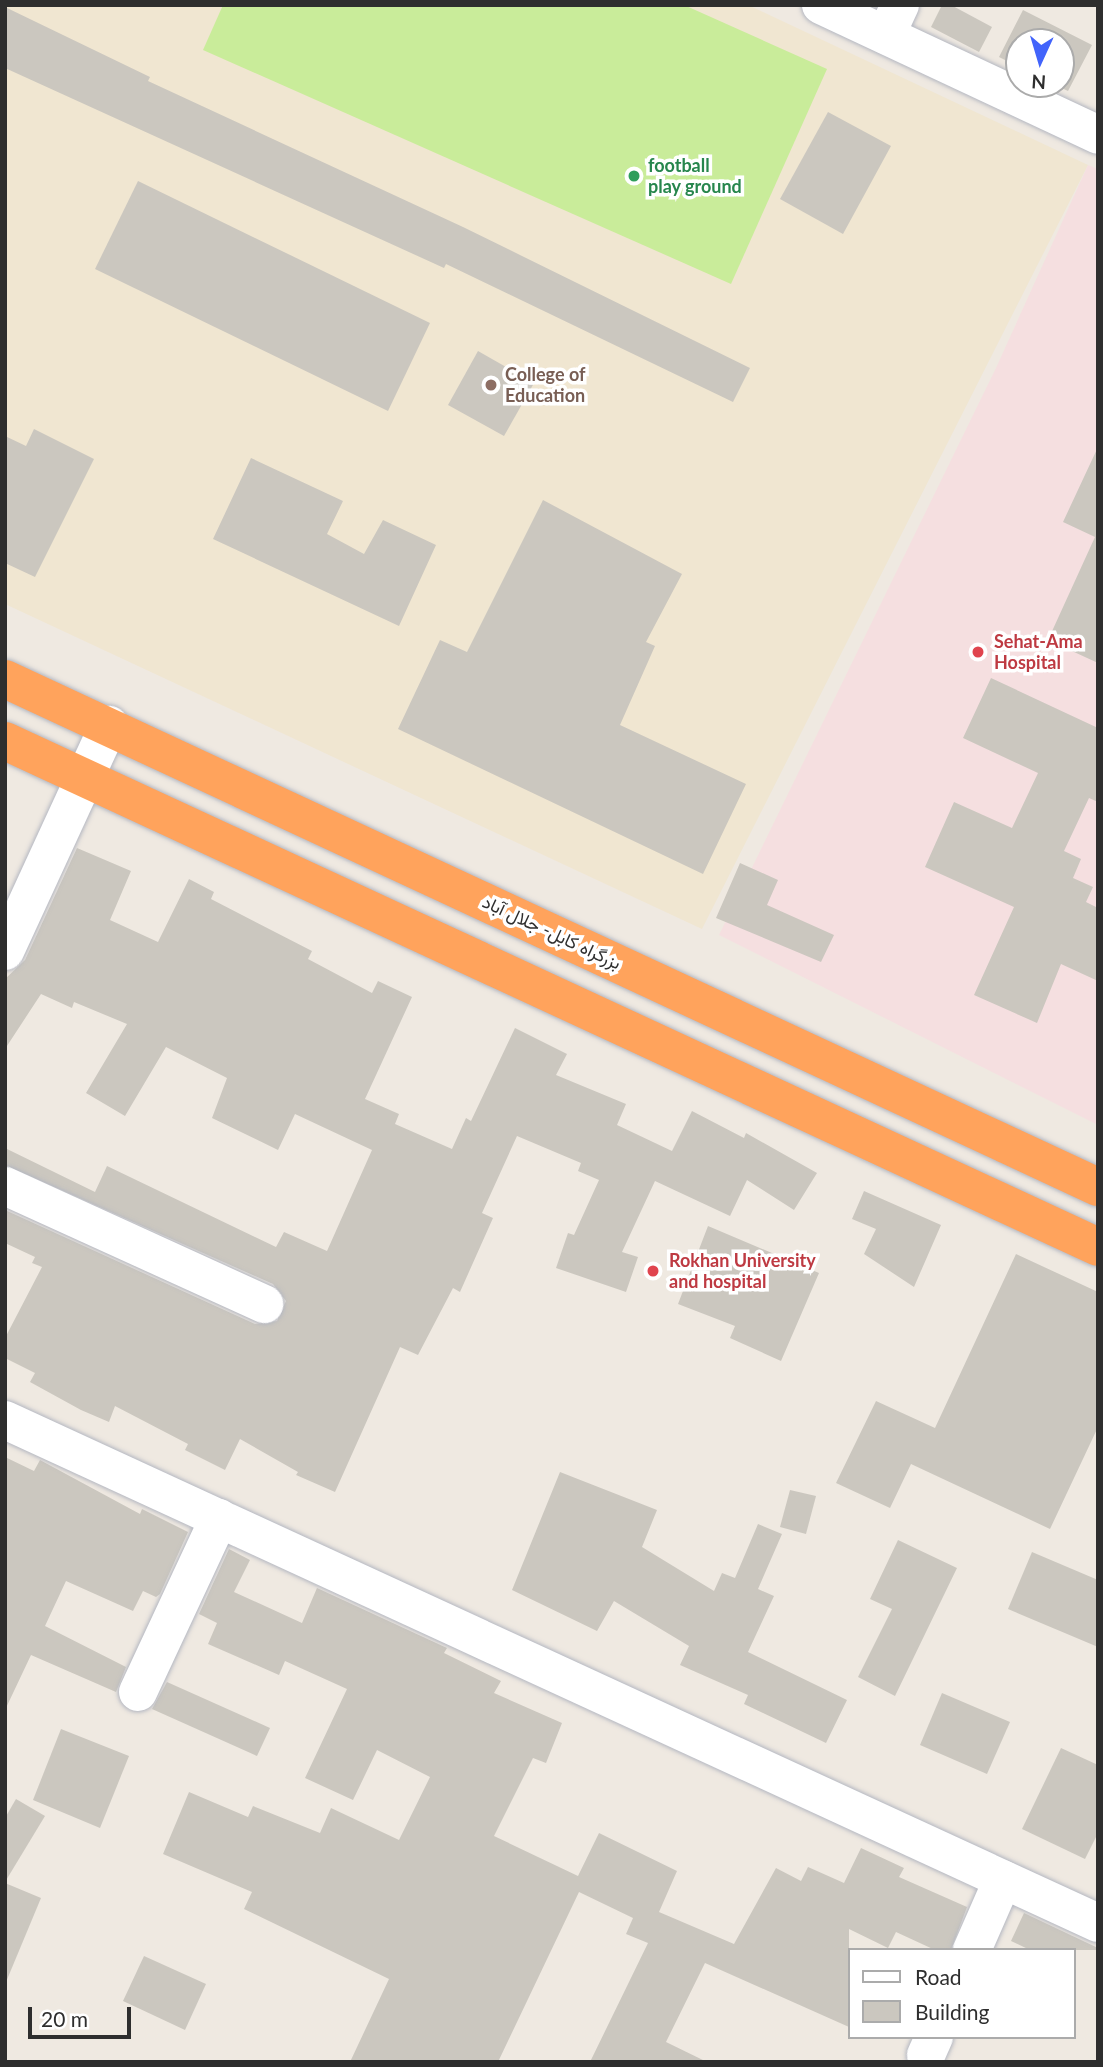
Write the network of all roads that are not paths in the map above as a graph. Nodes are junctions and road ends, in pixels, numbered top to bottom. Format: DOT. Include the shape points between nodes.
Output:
graph roads {
  1 [pos="821,5"];
  2 [pos="893,20"];
  3 [pos="1098,135"];
  4 [pos="5,679"];
  5 [pos="109,725"];
  6 [pos="5,741"];
  7 [pos="85,777"];
  8 [pos="5,951"];
  9 [pos="5,1186"];
  10 [pos="1098,1187"];
  11 [pos="1098,1247"];
  12 [pos="264,1304"];
  13 [pos="5,1420"];
  14 [pos="219,1518"];
  15 [pos="138,1692"];
  16 [pos="1003,1879"];
  17 [pos="1098,1923"];
  18 [pos="973,1948"];
  1 -- 2 [label="street"];
  2 -- 3 [label="street"];
  4 -- 5 [label="highway, بزرگراه کابل- جلال آباد"];
  5 -- 7 [label="street"];
  5 -- 10 [label="highway, بزرگراه کابل- جلال آباد"];
  6 -- 7 [label="highway"];
  7 -- 8 [label="street"];
  7 -- 11 [label="highway"];
  9 -- 12 [label="street"];
  13 -- 14 [label="street"];
  14 -- 15 [label="street"];
  14 -- 16 [label="street"];
  16 -- 17 [label="street"];
  16 -- 18 [label="street"];
}
